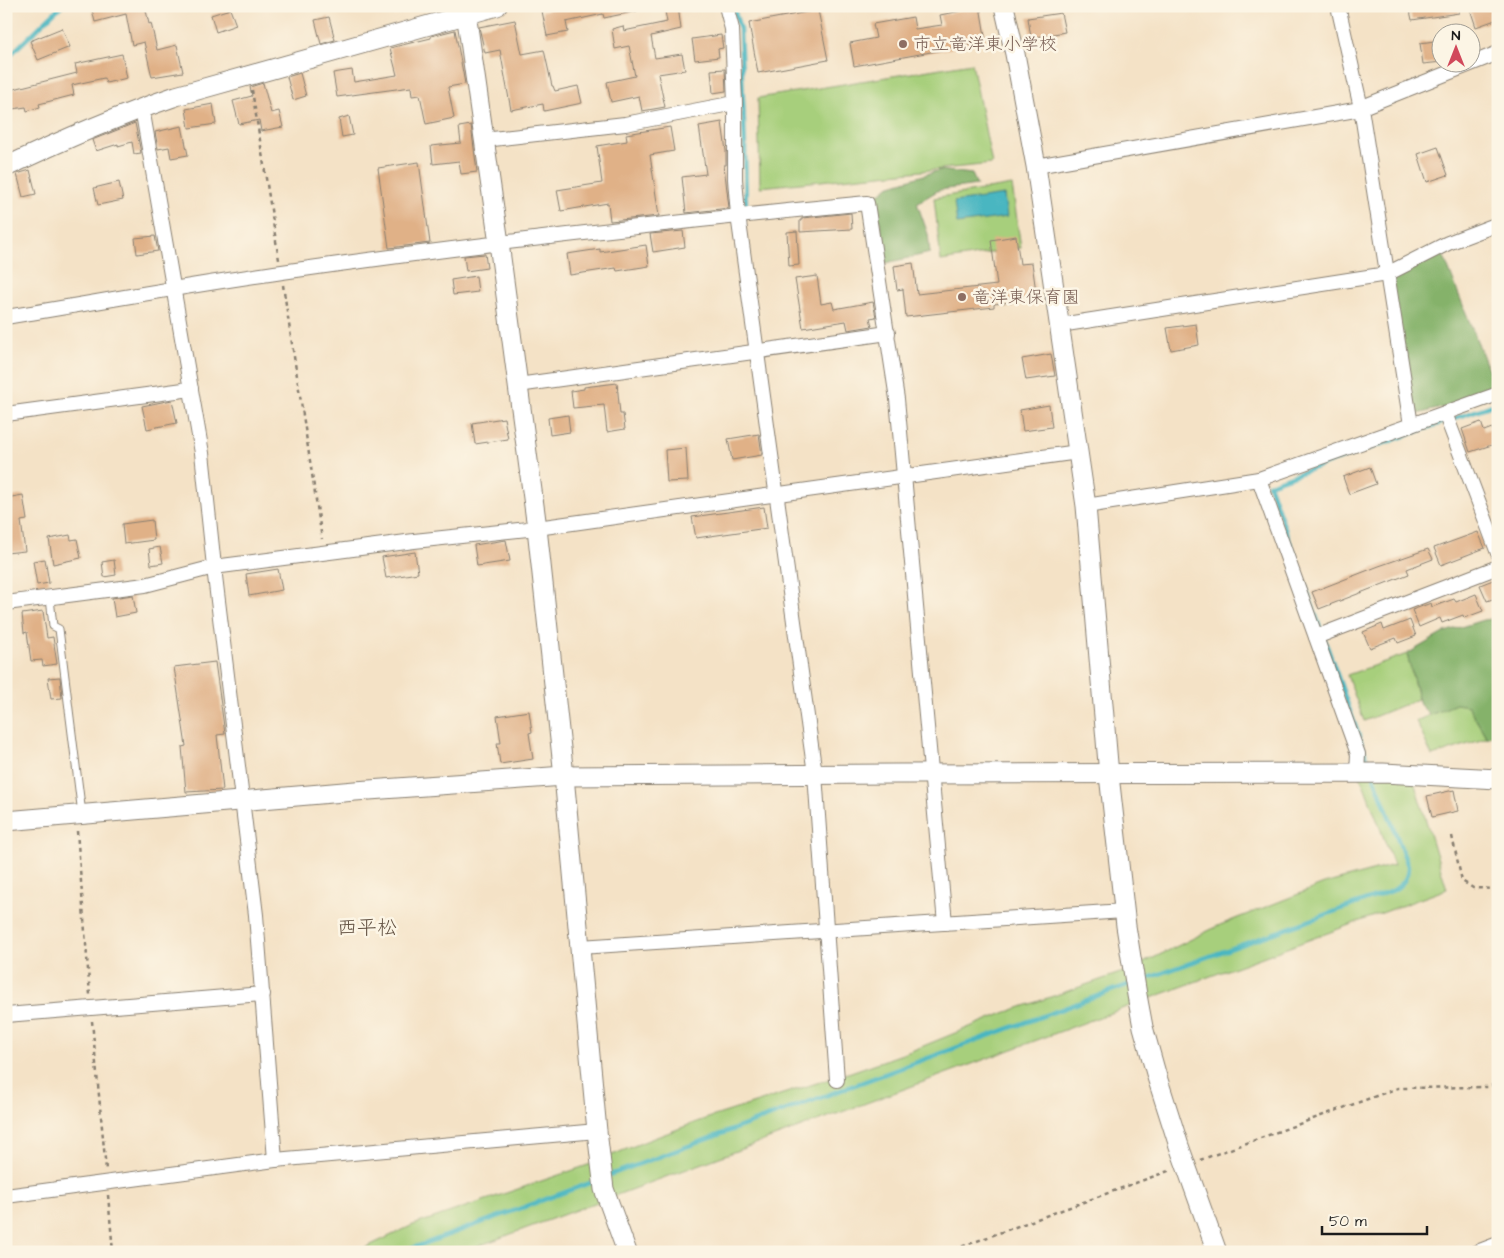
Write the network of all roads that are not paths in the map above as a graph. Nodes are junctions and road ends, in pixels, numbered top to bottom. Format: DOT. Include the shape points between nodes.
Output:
graph roads {
  1 [pos="497,6"];
  2 [pos="726,6"];
  3 [pos="1004,6"];
  4 [pos="1338,6"];
  5 [pos="466,11"];
  6 [pos="1498,54"];
  7 [pos="735,103"];
  8 [pos="142,108"];
  9 [pos="1361,108"];
  10 [pos="484,140"];
  11 [pos="1036,166"];
  12 [pos="6,167"];
  13 [pos="738,215"];
  14 [pos="1498,224"];
  15 [pos="500,243"];
  16 [pos="1386,274"];
  17 [pos="173,289"];
  18 [pos="6,317"];
  19 [pos="1060,325"];
  20 [pos="888,333"];
  21 [pos="757,352"];
  22 [pos="518,385"];
  23 [pos="191,389"];
  24 [pos="1498,394"];
  25 [pos="1445,413"];
  26 [pos="6,414"];
  27 [pos="1411,425"];
  28 [pos="1078,452"];
  29 [pos="905,477"];
  30 [pos="1259,479"];
  31 [pos="778,494"];
  32 [pos="1086,506"];
  33 [pos="537,528"];
  34 [pos="1496,544"];
  35 [pos="1498,567"];
  36 [pos="214,568"];
  37 [pos="50,598"];
  38 [pos="6,604"];
  39 [pos="1316,637"];
  40 [pos="1357,773"];
  41 [pos="815,774"];
  42 [pos="932,774"];
  43 [pos="1109,775"];
  44 [pos="564,776"];
  45 [pos="1498,779"];
  46 [pos="244,801"];
  47 [pos="79,815"];
  48 [pos="6,821"];
  49 [pos="1124,911"];
  50 [pos="946,923"];
  51 [pos="826,931"];
  52 [pos="580,947"];
  53 [pos="262,994"];
  54 [pos="6,1015"];
  55 [pos="837,1080"];
  56 [pos="597,1131"];
  57 [pos="276,1160"];
  58 [pos="6,1196"];
  59 [pos="1498,1244"];
  60 [pos="626,1252"];
  61 [pos="1217,1252"];
  62 [pos="1477,1252"];
  1 -- 5 [label="street"];
  2 -- 7 [label="street" via="732,29"];
  3 -- 11 [label="street"];
  4 -- 9 [label="street"];
  5 -- 8 [label="street"];
  5 -- 10 [label="street"];
  6 -- 9 [label="street"];
  7 -- 10 [label="street" via="625,124"];
  7 -- 13 [label="street"];
  8 -- 12 [label="street"];
  8 -- 17 [label="street"];
  9 -- 11 [label="street"];
  9 -- 16 [label="street"];
  10 -- 15 [label="street"];
  11 -- 19 [label="street"];
  13 -- 15 [label="street"];
  13 -- 20 [label="street" via="867,203"];
  13 -- 21 [label="street"];
  14 -- 16 [label="street" via="1448,243"];
  15 -- 17 [label="street"];
  15 -- 22 [label="street"];
  16 -- 19 [label="street"];
  16 -- 27 [label="street"];
  17 -- 18 [label="street"];
  17 -- 23 [label="street"];
  19 -- 28 [label="street"];
  20 -- 21 [label="street"];
  20 -- 29 [label="street"];
  21 -- 22 [label="street"];
  21 -- 31 [label="street"];
  22 -- 33 [label="street"];
  23 -- 26 [label="street"];
  23 -- 36 [label="street" via="202,453"];
  24 -- 25 [label="street"];
  25 -- 27 [label="street"];
  25 -- 34 [label="street"];
  27 -- 30 [label="street"];
  28 -- 29 [label="street"];
  28 -- 32 [label="street"];
  29 -- 31 [label="street"];
  29 -- 42 [label="street"];
  30 -- 32 [label="street"];
  30 -- 39 [label="street"];
  31 -- 33 [label="street"];
  31 -- 41 [label="street"];
  32 -- 43 [label="street"];
  33 -- 36 [label="street"];
  33 -- 44 [label="street"];
  35 -- 39 [label="street"];
  36 -- 37 [label="street" via="145,584"];
  36 -- 46 [label="street"];
  37 -- 38 [label="street"];
  37 -- 47 [label="lane" via="53,626 59,629"];
  39 -- 40 [label="street" via="1358,754"];
  40 -- 43 [label="street"];
  40 -- 45 [label="street"];
  41 -- 42 [label="street"];
  41 -- 44 [label="street"];
  41 -- 51 [label="street"];
  42 -- 43 [label="street"];
  42 -- 50 [label="street"];
  43 -- 49 [label="street"];
  44 -- 46 [label="street"];
  44 -- 52 [label="street"];
  46 -- 47 [label="street"];
  46 -- 53 [label="street"];
  47 -- 48 [label="street"];
  49 -- 50 [label="street"];
  49 -- 61 [label="street" via="1143,1027"];
  50 -- 51 [label="street"];
  51 -- 52 [label="street"];
  51 -- 55 [label="street"];
  52 -- 56 [label="street"];
  53 -- 54 [label="street"];
  53 -- 57 [label="street"];
  56 -- 57 [label="street"];
  56 -- 60 [label="street" via="604,1189"];
  57 -- 58 [label="street"];
  59 -- 62 [label="street"];
}
